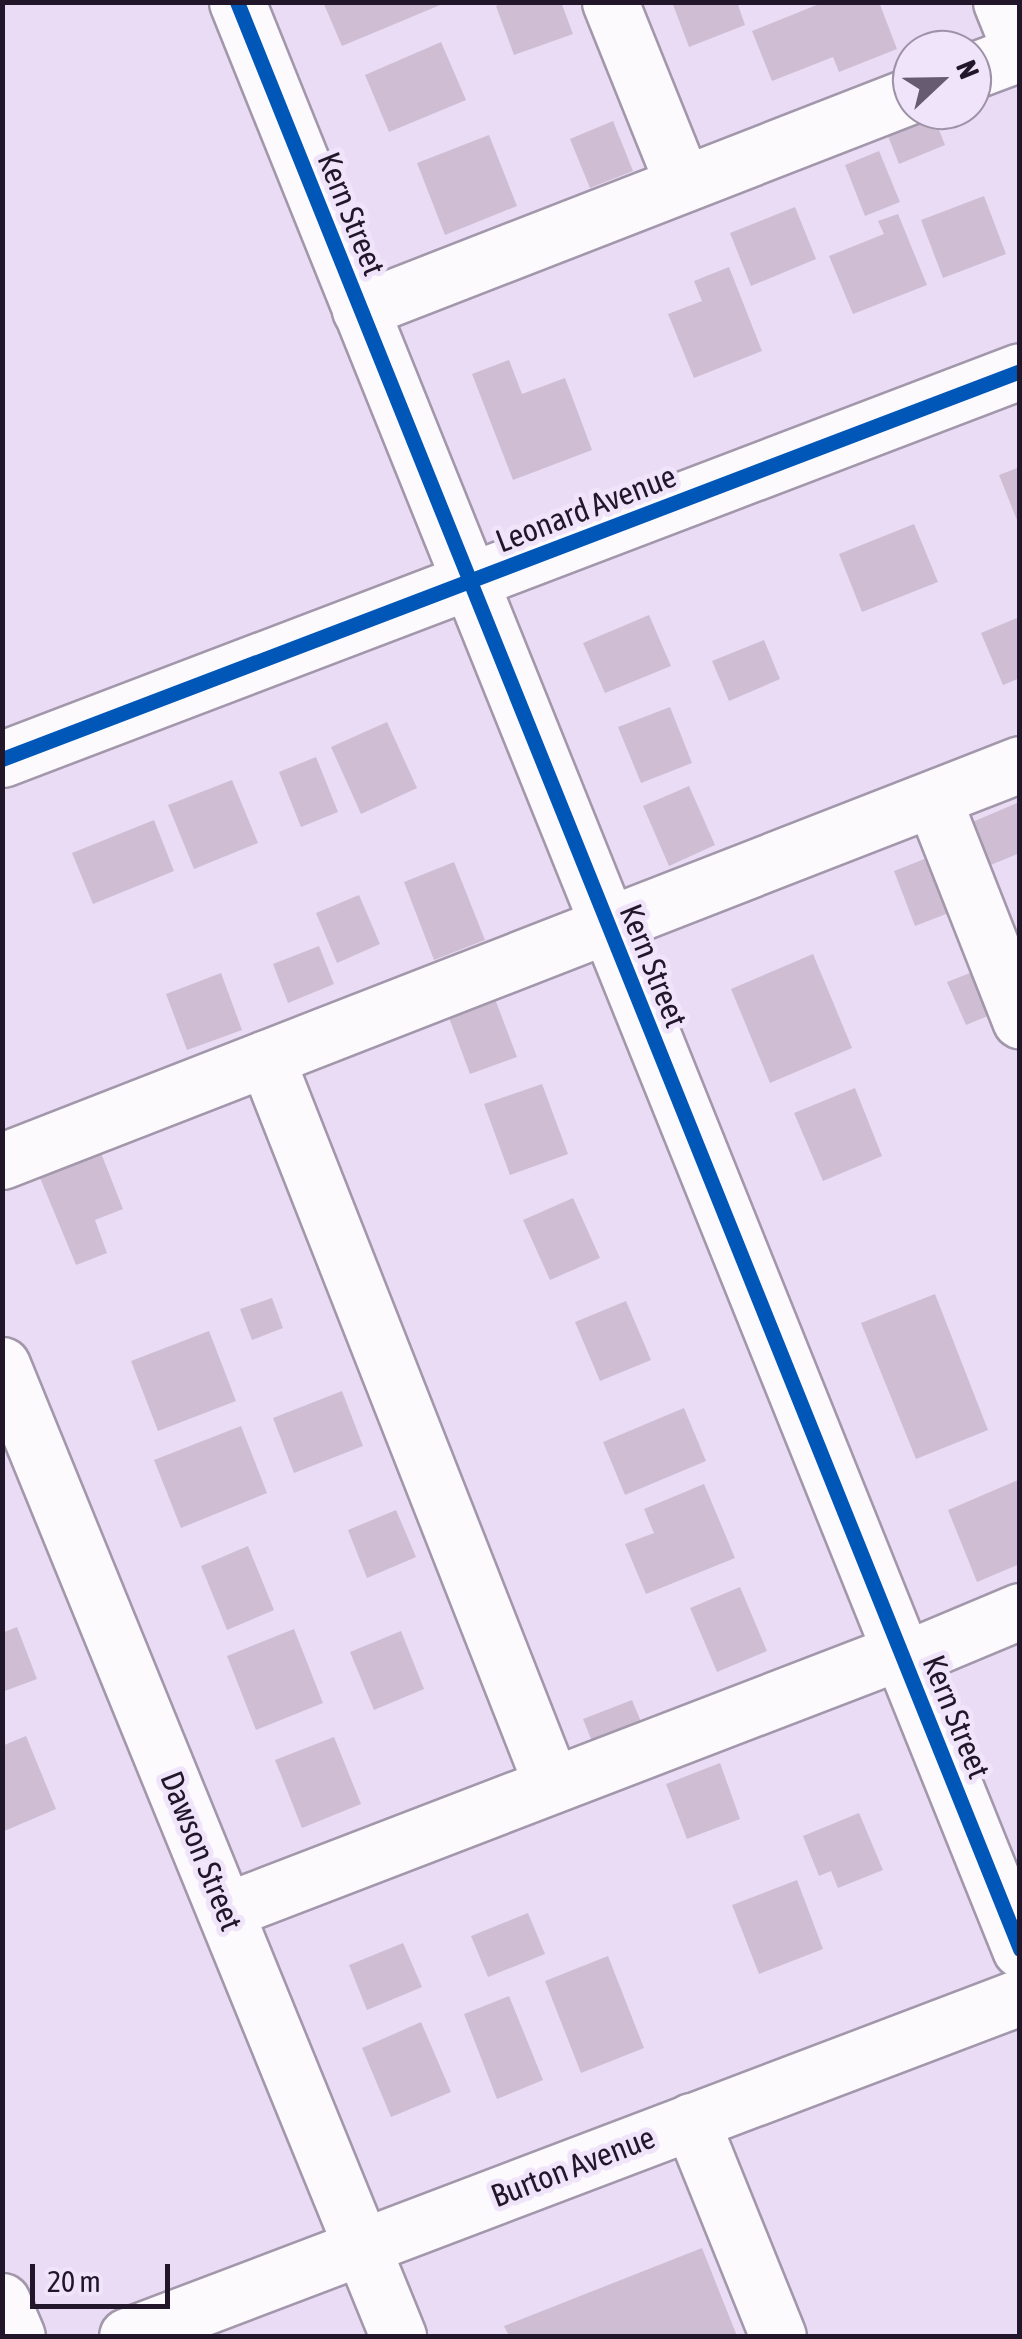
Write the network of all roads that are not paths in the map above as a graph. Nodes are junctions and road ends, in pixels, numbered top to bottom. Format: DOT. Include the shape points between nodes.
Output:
graph roads {
  1 [pos="237,2"];
  2 [pos="610,2"];
  3 [pos="1001,2"];
  4 [pos="1020,51"];
  5 [pos="992,63"];
  6 [pos="892,102"];
  7 [pos="683,184"];
  8 [pos="360,310"];
  9 [pos="1020,371"];
  10 [pos="470,584"];
  11 [pos="2,759"];
  12 [pos="1020,764"];
  13 [pos="933,799"];
  14 [pos="608,928"];
  15 [pos="1020,1020"];
  16 [pos="266,1058"];
  17 [pos="2,1161"];
  18 [pos="2,1366"];
  19 [pos="1020,1611"];
  20 [pos="901,1656"];
  21 [pos="552,1785"];
  22 [pos="225,1911"];
  23 [pos="1020,1949"];
  24 [pos="1020,1997"];
  25 [pos="691,2122"];
  26 [pos="362,2249"];
  27 [pos="2,2301"];
  28 [pos="17,2336"];
  29 [pos="126,2336"];
  30 [pos="398,2336"];
  31 [pos="778,2336"];
  1 -- 8 [label="street, Kern Street"];
  2 -- 7 [label="street"];
  3 -- 4 [label="street"];
  4 -- 5 [label="street"];
  6 -- 7 [label="street"];
  7 -- 8 [label="street"];
  8 -- 10 [label="street, Kern Street"];
  9 -- 10 [label="street, Leonard Avenue"];
  10 -- 11 [label="street, Leonard Avenue"];
  10 -- 14 [label="street, Kern Street"];
  12 -- 13 [label="street"];
  13 -- 14 [label="street"];
  13 -- 15 [label="street"];
  14 -- 16 [label="street"];
  14 -- 20 [label="street, Kern Street"];
  16 -- 17 [label="street"];
  16 -- 21 [label="street"];
  18 -- 22 [label="street, Dawson Street"];
  19 -- 20 [label="street"];
  20 -- 21 [label="street"];
  20 -- 23 [label="street, Kern Street"];
  21 -- 22 [label="street"];
  22 -- 26 [label="street, Dawson Street"];
  24 -- 25 [label="street, Burton Avenue"];
  25 -- 26 [label="street, Burton Avenue"];
  25 -- 31 [label="street"];
  26 -- 29 [label="street, Burton Avenue"];
  26 -- 30 [label="street, Dawson Street"];
  27 -- 28 [label="street"];
}
